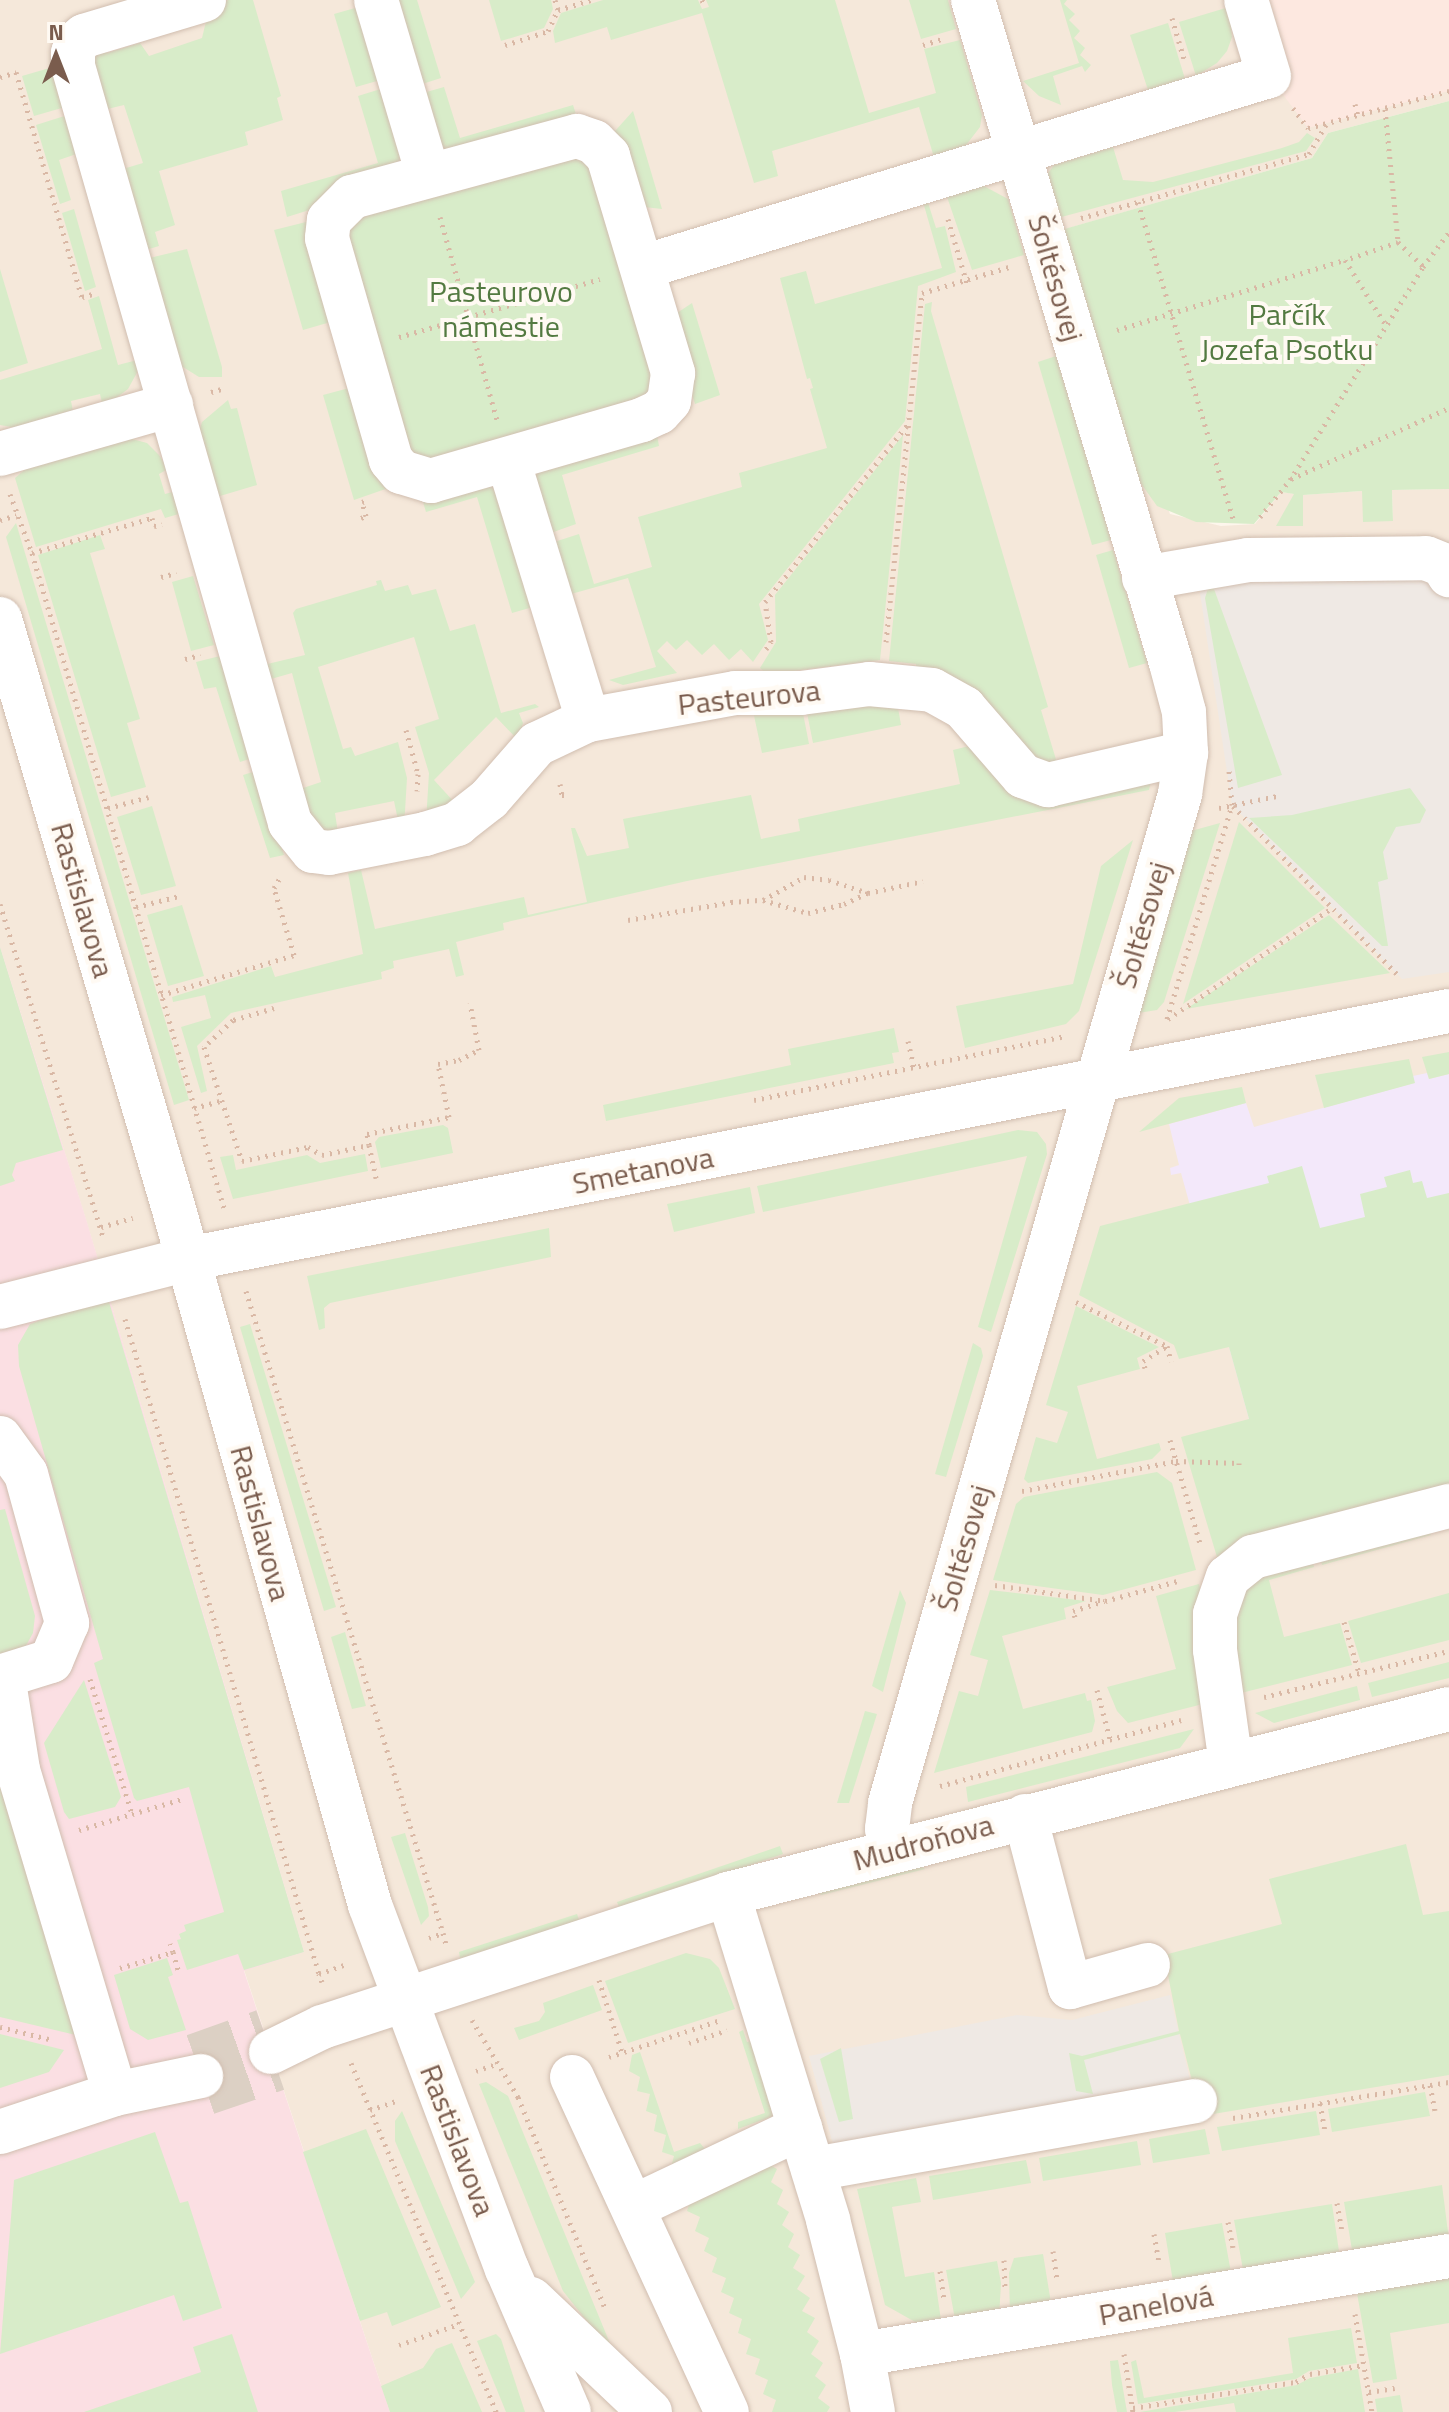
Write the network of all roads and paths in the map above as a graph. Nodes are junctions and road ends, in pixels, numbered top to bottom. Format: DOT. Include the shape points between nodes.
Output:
graph roads {
  1 [pos="204,0"];
  2 [pos="376,0"];
  3 [pos="555,0"];
  4 [pos="591,0"];
  5 [pos="973,0"];
  6 [pos="1246,0"];
  7 [pos="558,10"];
  8 [pos="505,45"];
  9 [pos="1269,76"];
  10 [pos="0,77"];
  11 [pos="1449,91"];
  12 [pos="1355,104"];
  13 [pos="1385,109"];
  14 [pos="1358,116"];
  15 [pos="1326,125"];
  16 [pos="1020,150"];
  17 [pos="428,174"];
  18 [pos="935,176"];
  19 [pos="1449,232"];
  20 [pos="1045,242"];
  21 [pos="1398,242"];
  22 [pos="1345,260"];
  23 [pos="643,267"];
  24 [pos="1423,267"];
  25 [pos="966,280"];
  26 [pos="968,287"];
  27 [pos="82,297"];
  28 [pos="468,316"];
  29 [pos="1387,327"];
  30 [pos="1074,344"];
  31 [pos="359,349"];
  32 [pos="171,405"];
  33 [pos="1449,408"];
  34 [pos="909,423"];
  35 [pos="508,460"];
  36 [pos="4,472"];
  37 [pos="1290,480"];
  38 [pos="202,513"];
  39 [pos="16,515"];
  40 [pos="0,520"];
  41 [pos="1254,524"];
  42 [pos="32,553"];
  43 [pos="1449,575"];
  44 [pos="1144,578"];
  45 [pos="0,619"];
  46 [pos="882,684"];
  47 [pos="735,693"];
  48 [pos="588,720"];
  49 [pos="406,730"];
  50 [pos="1186,753"];
  51 [pos="1277,796"];
  52 [pos="149,797"];
  53 [pos="1232,805"];
  54 [pos="108,808"];
  55 [pos="1173,817"];
  56 [pos="413,836"];
  57 [pos="313,851"];
  58 [pos="923,881"];
  59 [pos="868,893"];
  60 [pos="179,896"];
  61 [pos="763,900"];
  62 [pos="0,904"];
  63 [pos="136,907"];
  64 [pos="1332,908"];
  65 [pos="628,920"];
  66 [pos="161,995"];
  67 [pos="470,1003"];
  68 [pos="274,1008"];
  69 [pos="1440,1012"];
  70 [pos="1167,1019"];
  71 [pos="908,1041"];
  72 [pos="914,1067"];
  73 [pos="1098,1079"];
  74 [pos="223,1100"];
  75 [pos="194,1108"];
  76 [pos="369,1145"];
  77 [pos="376,1178"];
  78 [pos="235,1250"];
  79 [pos="188,1259"];
  80 [pos="114,1278"];
  81 [pos="1072,1299"];
  82 [pos="0,1307"];
  83 [pos="1167,1346"];
  84 [pos="1171,1361"];
  85 [pos="1145,1368"];
  86 [pos="0,1438"];
  87 [pos="1170,1440"];
  88 [pos="1176,1461"];
  89 [pos="1239,1468"];
  90 [pos="1013,1493"];
  91 [pos="1449,1506"];
  92 [pos="1217,1581"];
  93 [pos="986,1583"];
  94 [pos="1105,1601"];
  95 [pos="1075,1617"];
  96 [pos="1344,1622"];
  97 [pos="51,1661"];
  98 [pos="1359,1673"];
  99 [pos="1,1677"];
  100 [pos="1097,1690"];
  101 [pos="1449,1709"];
  102 [pos="1110,1739"];
  103 [pos="1231,1764"];
  104 [pos="182,1799"];
  105 [pos="1025,1816"];
  106 [pos="892,1850"];
  107 [pos="728,1894"];
  108 [pos="443,1933"];
  109 [pos="170,1943"];
  110 [pos="173,1952"];
  111 [pos="1148,1965"];
  112 [pos="117,1969"];
  113 [pos="179,1973"];
  114 [pos="319,1974"];
  115 [pos="458,1983"];
  116 [pos="404,2001"];
  117 [pos="734,2016"];
  118 [pos="270,2051"];
  119 [pos="583,2070"];
  120 [pos="1430,2085"];
  121 [pos="529,2093"];
  122 [pos="115,2094"];
  123 [pos="518,2097"];
  124 [pos="1195,2101"];
  125 [pos="1320,2103"];
  126 [pos="71,2109"];
  127 [pos="370,2110"];
  128 [pos="1435,2111"];
  129 [pos="800,2128"];
  130 [pos="1325,2130"];
  131 [pos="0,2132"];
  132 [pos="814,2169"];
  133 [pos="633,2207"];
  134 [pos="1449,2256"];
  135 [pos="507,2269"];
  136 [pos="1348,2272"];
  137 [pos="1118,2311"];
  138 [pos="607,2314"];
  139 [pos="459,2324"];
  140 [pos="399,2345"];
  141 [pos="862,2354"];
  142 [pos="1364,2365"];
  143 [pos="1395,2388"];
  144 [pos="1369,2392"];
  145 [pos="1133,2410"];
  146 [pos="496,2412"];
  147 [pos="569,2412"];
  148 [pos="650,2412"];
  149 [pos="727,2412"];
  150 [pos="873,2412"];
  151 [pos="1372,2412"];
  1 -- 32 [label="street" via="93,33 77,42 73,53"];
  2 -- 17 [label="street"];
  3 -- 7 [label="path"];
  4 -- 7 [label="path"];
  5 -- 16 [label="street, Šoltésovej"];
  6 -- 9 [label="street"];
  7 -- 8 [label="path" via="548,31"];
  9 -- 15 [label="path" via="1308,128"];
  9 -- 16 [label="street"];
  10 -- 27 [label="path" via="16,72"];
  11 -- 13 [label="path"];
  12 -- 14 [label="path"];
  13 -- 14 [label="path"];
  13 -- 21 [label="path"];
  14 -- 15 [label="path"];
  15 -- 20 [label="path" via="1309,154"];
  16 -- 18 [label="street"];
  16 -- 20 [label="street, Šoltésovej"];
  17 -- 23 [label="street" via="559,138 577,136 594,142 608,156"];
  17 -- 28 [label="path"];
  17 -- 31 [label="street" via="352,197 329,220 327,238"];
  18 -- 23 [label="street"];
  18 -- 25 [label="path"];
  19 -- 24 [label="path"];
  20 -- 25 [label="path"];
  20 -- 30 [label="street, Šoltésovej"];
  21 -- 22 [label="path"];
  21 -- 24 [label="path"];
  22 -- 29 [label="path"];
  22 -- 30 [label="path"];
  23 -- 28 [label="path"];
  23 -- 35 [label="street" via="673,373 669,401 642,420"];
  24 -- 29 [label="path"];
  25 -- 26 [label="path"];
  25 -- 34 [label="path" via="922,293"];
  28 -- 31 [label="path"];
  28 -- 35 [label="path"];
  29 -- 37 [label="path"];
  30 -- 44 [label="street, Šoltésovej"];
  31 -- 35 [label="street" via="391,460 401,472 431,481"];
  32 -- 36 [label="street"];
  32 -- 38 [label="street"];
  33 -- 37 [label="path"];
  34 -- 46 [label="path"];
  34 -- 47 [label="path" via="765,602 771,642"];
  35 -- 48 [label="street"];
  36 -- 39 [label="path"];
  37 -- 41 [label="path"];
  38 -- 42 [label="path" via="154,526 152,518"];
  38 -- 57 [label="street" via="290,823"];
  39 -- 40 [label="path"];
  39 -- 42 [label="path"];
  42 -- 54 [label="path"];
  43 -- 44 [label="street" via="1443,565 1426,558 1248,560"];
  44 -- 50 [label="street, Šoltésovej" via="1184,712"];
  45 -- 79 [label="street, Rastislavova"];
  46 -- 47 [label="street, Pasteurova" via="801,693"];
  46 -- 50 [label="street, Pasteurova" via="932,690 951,698 1034,783 1048,785"];
  47 -- 48 [label="street, Pasteurova"];
  48 -- 56 [label="street, Pasteurova" via="537,744 489,799 457,824"];
  49 -- 56 [label="path" via="418,774"];
  50 -- 55 [label="street, Šoltésovej"];
  51 -- 53 [label="path"];
  52 -- 54 [label="path"];
  53 -- 55 [label="path"];
  53 -- 64 [label="path"];
  54 -- 63 [label="path"];
  55 -- 73 [label="street, Šoltésovej"];
  56 -- 57 [label="street, Pasteurova" via="329,853"];
  57 -- 66 [label="path" via="287,863 274,888 294,955"];
  58 -- 59 [label="path"];
  59 -- 61 [label="path" via="808,913"];
  59 -- 61 [label="path" via="804,877"];
  60 -- 63 [label="path"];
  61 -- 65 [label="path"];
  62 -- 80 [label="path"];
  63 -- 66 [label="path"];
  64 -- 69 [label="path"];
  64 -- 70 [label="path"];
  66 -- 75 [label="path"];
  67 -- 76 [label="path" via="479,1050 438,1064 449,1117 367,1134"];
  68 -- 74 [label="path" via="233,1020 204,1047"];
  69 -- 73 [label="street, Smetanova"];
  71 -- 72 [label="path"];
  73 -- 78 [label="street, Smetanova"];
  73 -- 106 [label="street, Šoltésovej" via="890,1803 887,1829"];
  74 -- 75 [label="path"];
  74 -- 76 [label="path" via="242,1161 308,1147 322,1155"];
  75 -- 78 [label="path"];
  76 -- 77 [label="path"];
  78 -- 79 [label="street, Smetanova"];
  78 -- 108 [label="path"];
  79 -- 80 [label="street, Smetanova"];
  79 -- 116 [label="street, Rastislavova" via="370,1905"];
  80 -- 82 [label="street, Smetanova"];
  80 -- 114 [label="path"];
  81 -- 83 [label="path"];
  83 -- 84 [label="path"];
  83 -- 85 [label="path" via="1143,1361"];
  86 -- 97 [label="street" via="26,1474 67,1623"];
  87 -- 88 [label="path"];
  88 -- 89 [label="path" via="1239,1463"];
  88 -- 90 [label="path"];
  88 -- 92 [label="path"];
  91 -- 92 [label="street" via="1253,1557"];
  92 -- 94 [label="path"];
  92 -- 103 [label="street" via="1215,1650"];
  93 -- 94 [label="path"];
  94 -- 95 [label="path" via="1073,1611"];
  96 -- 98 [label="path"];
  97 -- 99 [label="street"];
  97 -- 104 [label="path" via="86,1668 132,1814"];
  99 -- 122 [label="street" via="18,1770"];
  100 -- 102 [label="path"];
  101 -- 103 [label="street, Mudroňova"];
  103 -- 105 [label="street, Mudroňova"];
  105 -- 106 [label="street, Mudroňova"];
  105 -- 111 [label="street" via="1070,1987"];
  106 -- 107 [label="street, Mudroňova"];
  107 -- 115 [label="street, Mudroňova"];
  107 -- 129 [label="street"];
  109 -- 110 [label="path"];
  110 -- 112 [label="path"];
  110 -- 113 [label="path"];
  115 -- 116 [label="street, Mudroňova"];
  115 -- 123 [label="path" via="477,2032"];
  116 -- 118 [label="street, Mudroňova" via="322,2027"];
  116 -- 135 [label="street, Rastislavova"];
  117 -- 119 [label="path"];
  119 -- 133 [label="street"];
  120 -- 128 [label="path"];
  121 -- 123 [label="path"];
  122 -- 126 [label="street"];
  122 -- 126 [label="street" via="201,2075 138,2113"];
  123 -- 138 [label="path"];
  124 -- 132 [label="street"];
  125 -- 130 [label="path"];
  126 -- 131 [label="street"];
  127 -- 139 [label="path"];
  129 -- 132 [label="street"];
  129 -- 133 [label="street"];
  132 -- 141 [label="street"];
  133 -- 149 [label="street"];
  134 -- 136 [label="street, Panelová"];
  135 -- 147 [label="street, Rastislavova"];
  135 -- 148 [label="street" via="554,2324"];
  136 -- 137 [label="street, Panelová"];
  136 -- 142 [label="path"];
  137 -- 141 [label="street, Panelová"];
  137 -- 145 [label="path"];
  139 -- 140 [label="path"];
  139 -- 146 [label="path"];
  141 -- 150 [label="street"];
  142 -- 144 [label="path"];
  142 -- 145 [label="path"];
  143 -- 144 [label="path"];
  144 -- 151 [label="path"];
}
